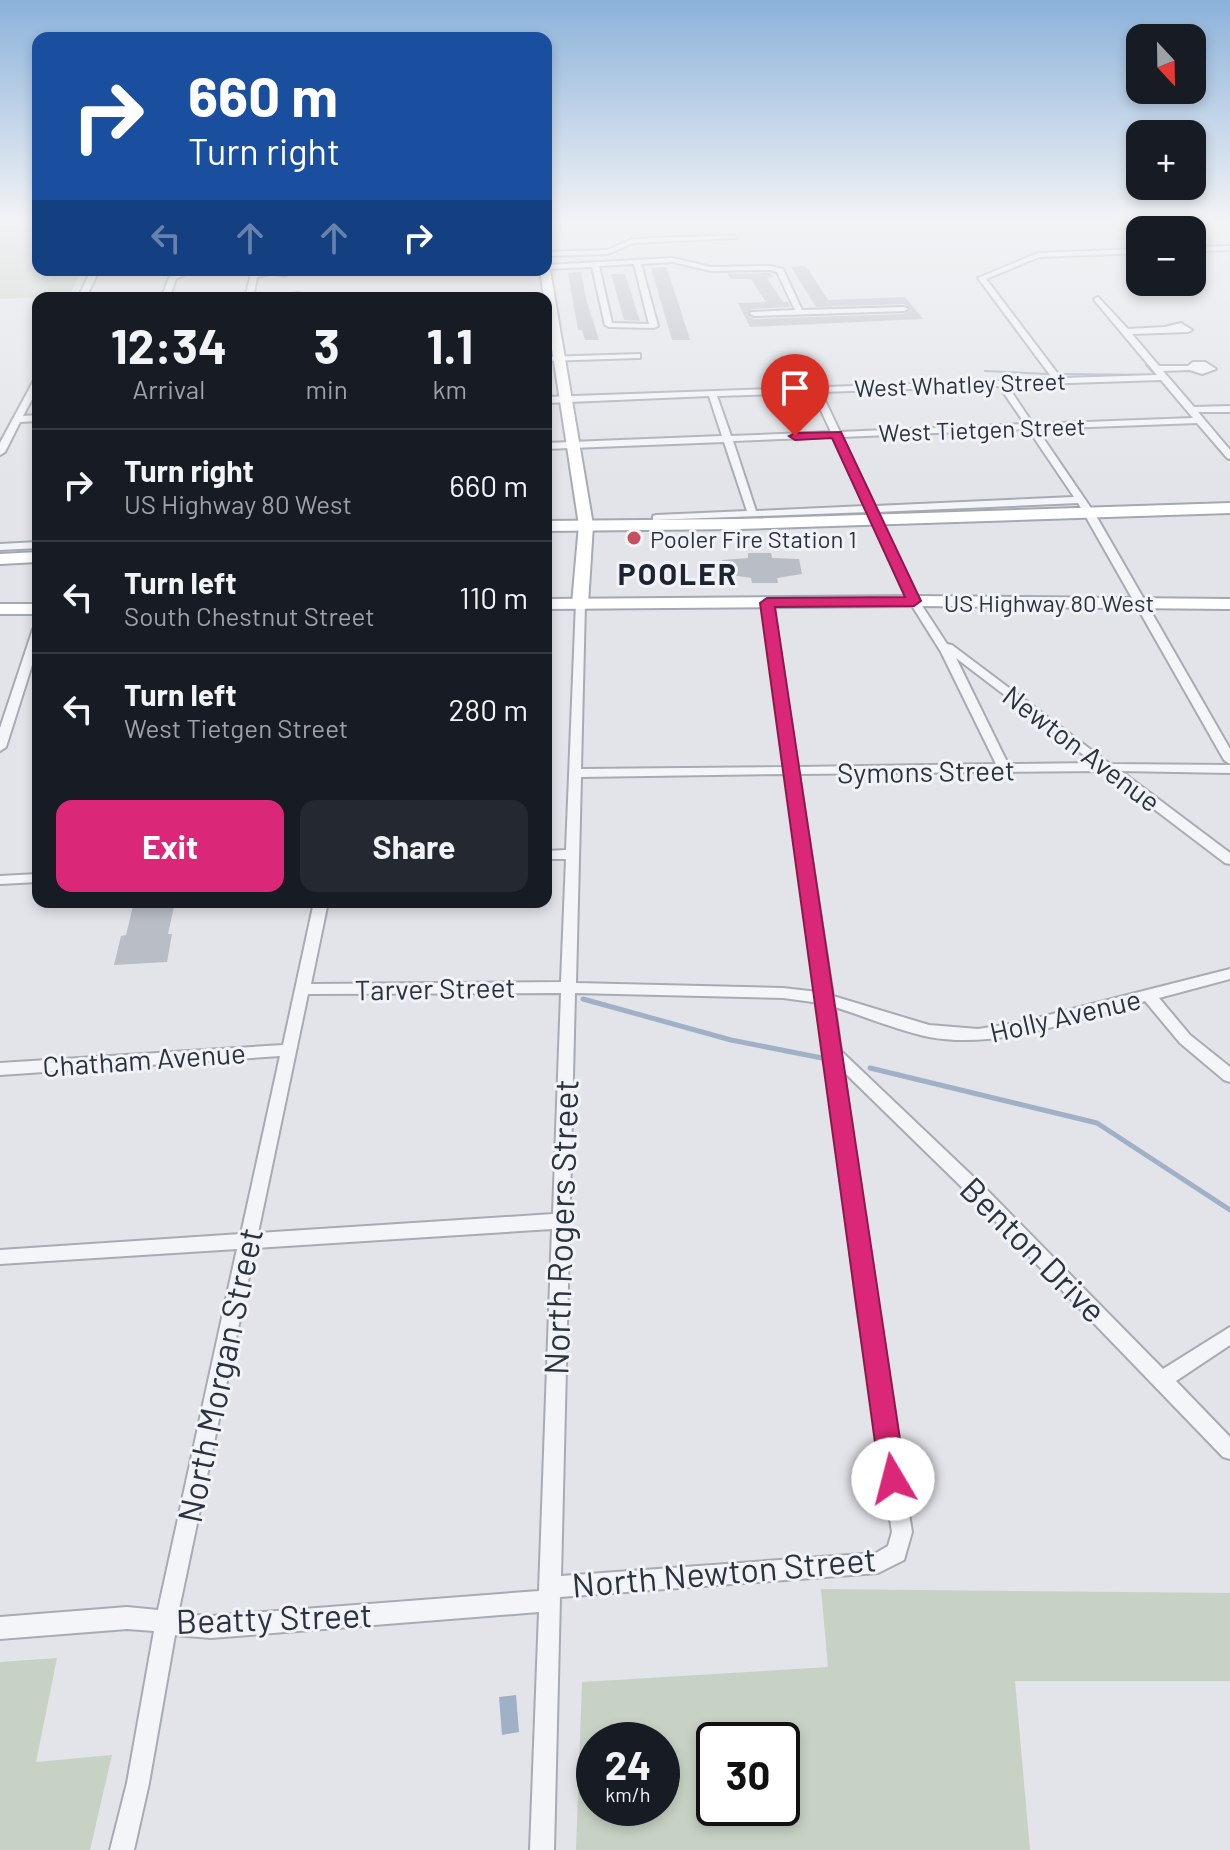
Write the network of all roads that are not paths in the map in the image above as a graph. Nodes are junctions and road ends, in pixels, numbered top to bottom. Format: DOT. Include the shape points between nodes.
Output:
graph roads {
  1 [pos="604,304"];
  2 [pos="648,304"];
  3 [pos="796,304"];
  4 [pos="1002,304"];
  5 [pos="1102,304"];
  6 [pos="904,309"];
  7 [pos="800,313"];
  8 [pos="754,314"];
  9 [pos="1172,329"];
  10 [pos="1125,332"];
  11 [pos="637,356"];
  12 [pos="552,358"];
  13 [pos="1191,368"];
  14 [pos="1160,373"];
  15 [pos="1059,381"];
  16 [pos="1001,383"];
  17 [pos="816,390"];
  18 [pos="32,392"];
  19 [pos="712,393"];
  20 [pos="565,399"];
  21 [pos="552,400"];
  22 [pos="1230,409"];
  23 [pos="1191,410"];
  24 [pos="32,418"];
  25 [pos="19,419"];
  26 [pos="1199,420"];
  27 [pos="1030,427"];
  28 [pos="837,435"];
  29 [pos="727,439"];
  30 [pos="572,445"];
  31 [pos="552,446"];
  32 [pos="0,452"];
  33 [pos="1230,456"];
  34 [pos="1086,507"];
  35 [pos="1230,508"];
  36 [pos="874,514"];
  37 [pos="753,515"];
  38 [pos="656,518"];
  39 [pos="586,525"];
  40 [pos="552,526"];
  41 [pos="32,545"];
  42 [pos="0,547"];
  43 [pos="32,557"];
  44 [pos="0,559"];
  45 [pos="914,601"];
  46 [pos="1139,602"];
  47 [pos="767,603"];
  48 [pos="552,604"];
  49 [pos="580,604"];
  50 [pos="1230,604"];
  51 [pos="0,609"];
  52 [pos="32,609"];
  53 [pos="936,635"];
  54 [pos="32,648"];
  55 [pos="32,673"];
  56 [pos="24,674"];
  57 [pos="0,747"];
  58 [pos="1230,760"];
  59 [pos="1110,769"];
  60 [pos="1230,769"];
  61 [pos="1005,770"];
  62 [pos="574,773"];
  63 [pos="792,773"];
  64 [pos="571,854"];
  65 [pos="552,855"];
  66 [pos="1230,860"];
  67 [pos="32,878"];
  68 [pos="0,880"];
  69 [pos="320,908"];
  70 [pos="1230,974"];
  71 [pos="568,987"];
  72 [pos="302,989"];
  73 [pos="1148,995"];
  74 [pos="826,999"];
  75 [pos="289,1050"];
  76 [pos="833,1052"];
  77 [pos="0,1069"];
  78 [pos="1230,1076"];
  79 [pos="560,1221"];
  80 [pos="248,1240"];
  81 [pos="0,1257"];
  82 [pos="1230,1335"];
  83 [pos="1162,1380"];
  84 [pos="1230,1450"];
  85 [pos="549,1594"];
  86 [pos="166,1624"];
  87 [pos="0,1628"];
  88 [pos="122,1850"];
  89 [pos="542,1850"];
  1 -- 2 [label="street" via="609,325 654,326"];
  3 -- 7 [label="street"];
  4 -- 15 [label="street"];
  5 -- 10 [label="street"];
  6 -- 7 [label="street"];
  7 -- 8 [label="street"];
  9 -- 10 [label="street"];
  10 -- 14 [label="street"];
  11 -- 12 [label="street"];
  12 -- 20 [label="street"];
  13 -- 14 [label="street, West Whatley Street"];
  14 -- 15 [label="street, West Whatley Street"];
  14 -- 23 [label="street"];
  15 -- 16 [label="street, West Whatley Street"];
  16 -- 17 [label="street, West Whatley Street"];
  16 -- 27 [label="street"];
  17 -- 19 [label="street, West Whatley Street"];
  17 -- 28 [label="street"];
  18 -- 25 [label="street"];
  19 -- 20 [label="street, West Whatley Street"];
  19 -- 29 [label="street"];
  20 -- 21 [label="street, West Whatley Street"];
  20 -- 30 [label="street"];
  22 -- 23 [label="street"];
  23 -- 26 [label="street"];
  24 -- 25 [label="street"];
  25 -- 32 [label="street"];
  26 -- 27 [label="street, West Tietgen Street"];
  26 -- 33 [label="street"];
  27 -- 28 [label="street, West Tietgen Street"];
  27 -- 34 [label="street"];
  28 -- 29 [label="street, West Tietgen Street"];
  28 -- 36 [label="street"];
  29 -- 30 [label="street, West Tietgen Street"];
  29 -- 37 [label="street"];
  30 -- 31 [label="street, West Tietgen Street"];
  30 -- 39 [label="street"];
  34 -- 35 [label="main road"];
  34 -- 36 [label="main road"];
  34 -- 46 [label="street"];
  36 -- 37 [label="street"];
  36 -- 39 [label="main road" via="692,525"];
  36 -- 45 [label="street"];
  37 -- 38 [label="street"];
  39 -- 40 [label="main road"];
  39 -- 49 [label="street"];
  41 -- 42 [label="street"];
  43 -- 44 [label="main road"];
  45 -- 46 [label="main road, US Highway 80 West"];
  45 -- 47 [label="main road, US Highway 80 West"];
  45 -- 53 [label="street"];
  46 -- 50 [label="main road, US Highway 80 West"];
  46 -- 58 [label="street"];
  47 -- 49 [label="main road, US Highway 80 West"];
  47 -- 63 [label="street, North Newton Street"];
  48 -- 49 [label="main road, US Highway 80 West"];
  49 -- 62 [label="street, North Rogers Street"];
  51 -- 52 [label="main road"];
  53 -- 59 [label="street, Newton Avenue"];
  53 -- 61 [label="street"];
  54 -- 56 [label="street"];
  55 -- 56 [label="street"];
  56 -- 57 [label="street"];
  59 -- 60 [label="street, Symons Street"];
  59 -- 61 [label="street, Symons Street"];
  59 -- 66 [label="street, Newton Avenue"];
  61 -- 63 [label="street, Symons Street"];
  62 -- 63 [label="street, Symons Street"];
  62 -- 64 [label="street, North Rogers Street"];
  63 -- 74 [label="street, North Newton Street"];
  64 -- 65 [label="street"];
  64 -- 71 [label="street, North Rogers Street"];
  67 -- 68 [label="street"];
  69 -- 72 [label="street, North Morgan Street"];
  70 -- 73 [label="street, Holly Avenue"];
  71 -- 72 [label="street, Tarver Street"];
  71 -- 74 [label="street, Holly Avenue"];
  71 -- 79 [label="street, North Rogers Street"];
  72 -- 75 [label="street, North Morgan Street"];
  73 -- 74 [label="street, Holly Avenue" via="1008,1031 970,1035 906,1026"];
  73 -- 78 [label="street" via="1185,1039"];
  74 -- 76 [label="street, North Newton Street"];
  75 -- 77 [label="street, Chatham Avenue"];
  75 -- 80 [label="street, North Morgan Street"];
  76 -- 83 [label="street, Benton Drive"];
  76 -- 85 [label="street, North Newton Street" via="902,1532 897,1553 878,1563"];
  79 -- 80 [label="street"];
  79 -- 85 [label="street, North Rogers Street"];
  80 -- 81 [label="street"];
  80 -- 86 [label="street, North Morgan Street"];
  82 -- 83 [label="street"];
  83 -- 84 [label="street, Benton Drive"];
  85 -- 86 [label="street, Beatty Street" via="211,1627"];
  85 -- 89 [label="street, North Rogers Street"];
  86 -- 87 [label="street, Beatty Street" via="127,1618"];
  86 -- 88 [label="street, North Morgan Street"];
}
